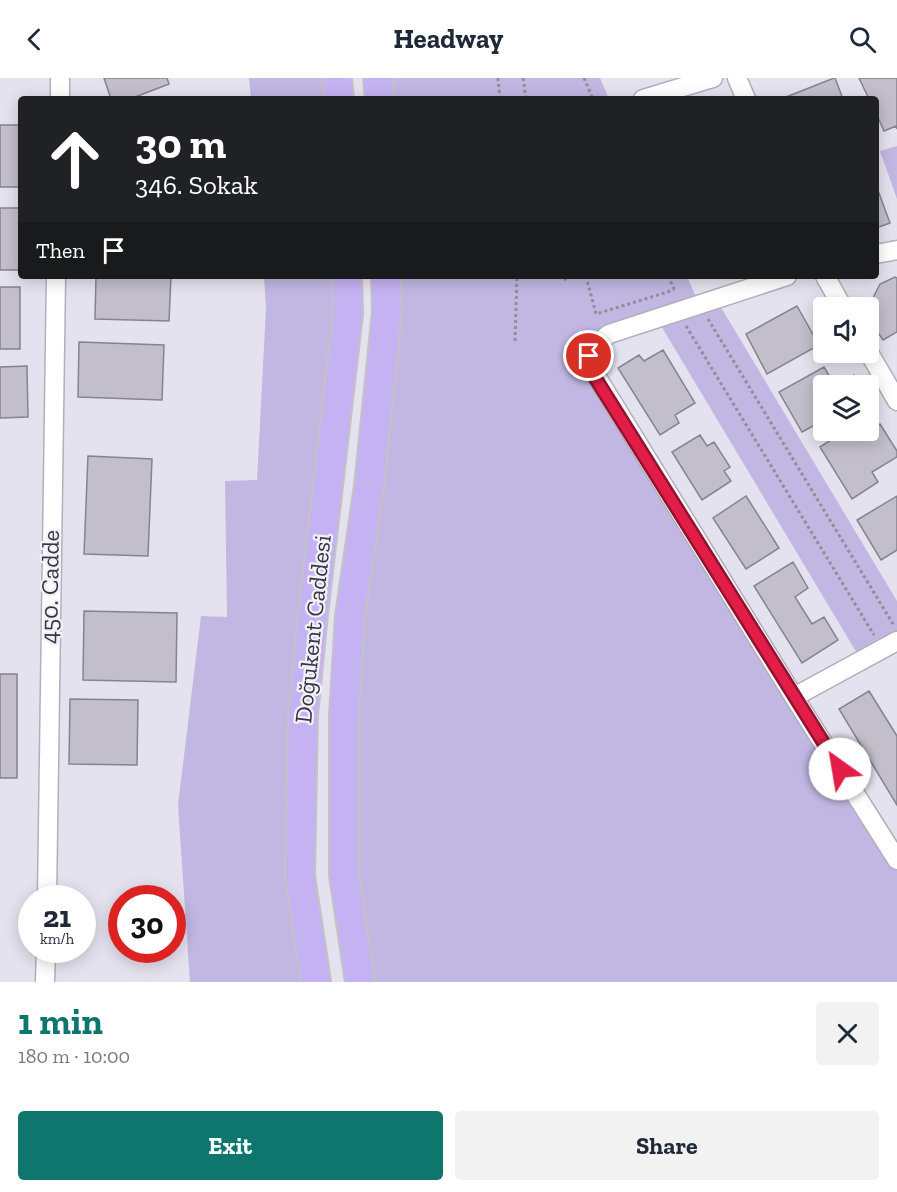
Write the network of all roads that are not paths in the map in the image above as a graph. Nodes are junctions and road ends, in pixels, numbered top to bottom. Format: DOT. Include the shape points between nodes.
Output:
graph roads {
  1 [pos="60,78"];
  2 [pos="337,78"];
  3 [pos="378,78"];
  4 [pos="713,78"];
  5 [pos="737,78"];
  6 [pos="60,96"];
  7 [pos="339,96"];
  8 [pos="380,96"];
  9 [pos="653,96"];
  10 [pos="745,96"];
  11 [pos="897,250"];
  12 [pos="879,253"];
  13 [pos="56,279"];
  14 [pos="347,279"];
  15 [pos="386,279"];
  16 [pos="778,279"];
  17 [pos="827,279"];
  18 [pos="837,297"];
  19 [pos="875,363"];
  20 [pos="897,401"];
  21 [pos="890,645"];
  22 [pos="794,697"];
  23 [pos="897,860"];
  24 [pos="47,885"];
  25 [pos="46,963"];
  26 [pos="45,982"];
  27 [pos="316,982"];
  28 [pos="360,982"];
  1 -- 6 [label="street"];
  2 -- 7 [label="main road"];
  3 -- 8 [label="main road"];
  4 -- 9 [label="street"];
  5 -- 10 [label="street"];
  11 -- 12 [label="street"];
  13 -- 24 [label="street, 450. Cadde"];
  14 -- 27 [label="main road, Doğukent Caddesi" via="348,314 303,714 300,876"];
  15 -- 28 [label="main road, Doğukent Caddesi" via="387,312 369,486 350,616 344,716 345,874"];
  16 -- 22 [label="street" via="609,334 589,356 590,366"];
  17 -- 18 [label="street"];
  19 -- 20 [label="street"];
  21 -- 22 [label="street"];
  22 -- 23 [label="street"];
  25 -- 26 [label="street"];
}
